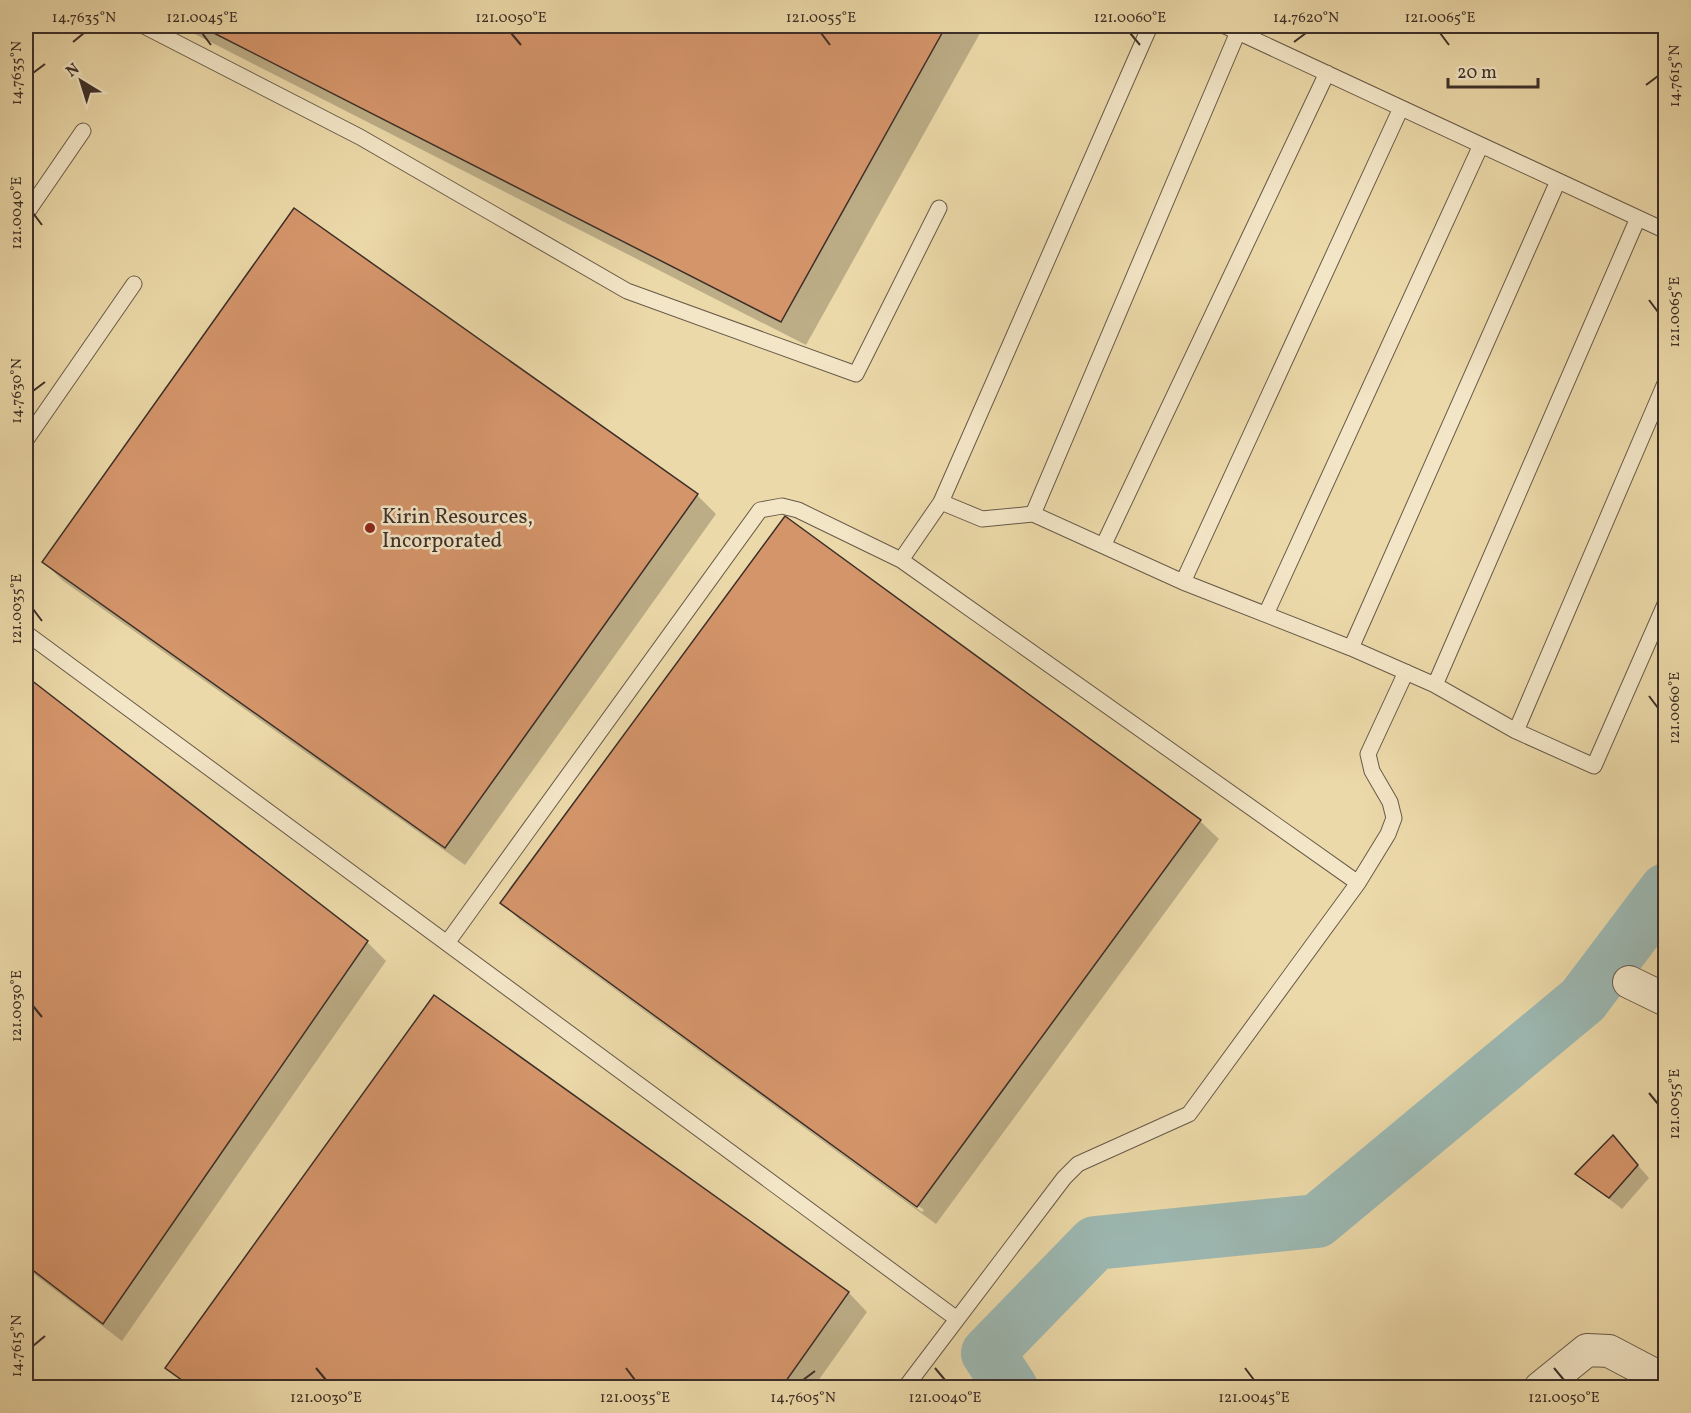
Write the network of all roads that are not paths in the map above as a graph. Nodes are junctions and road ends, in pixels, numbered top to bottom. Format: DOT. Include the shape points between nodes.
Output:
graph roads {
  1 [pos="144,26"];
  2 [pos="1150,26"];
  3 [pos="1231,28"];
  4 [pos="1327,73"];
  5 [pos="1401,108"];
  6 [pos="83,131"];
  7 [pos="1481,144"];
  8 [pos="1558,181"];
  9 [pos="939,208"];
  10 [pos="26,214"];
  11 [pos="1638,218"];
  12 [pos="1665,231"];
  13 [pos="134,284"];
  14 [pos="1665,381"];
  15 [pos="26,440"];
  16 [pos="941,502"];
  17 [pos="1034,514"];
  18 [pos="1104,544"];
  19 [pos="901,560"];
  20 [pos="1183,582"];
  21 [pos="1665,602"];
  22 [pos="1266,614"];
  23 [pos="26,633"];
  24 [pos="1351,648"];
  25 [pos="1406,672"];
  26 [pos="1435,685"];
  27 [pos="1516,731"];
  28 [pos="1358,883"];
  29 [pos="447,943"];
  30 [pos="1629,982"];
  31 [pos="1665,1000"];
  32 [pos="957,1319"];
  33 [pos="1665,1381"];
  34 [pos="905,1388"];
  35 [pos="1540,1388"];
  1 -- 9 [label="lane" via="360,137 627,291 856,374"];
  2 -- 16 [label="lane"];
  3 -- 4 [label="lane"];
  3 -- 17 [label="lane"];
  4 -- 5 [label="lane"];
  4 -- 18 [label="lane"];
  5 -- 7 [label="lane"];
  5 -- 20 [label="lane"];
  6 -- 10 [label="lane"];
  7 -- 8 [label="lane"];
  7 -- 22 [label="lane"];
  8 -- 11 [label="lane"];
  8 -- 24 [label="lane"];
  11 -- 12 [label="lane"];
  11 -- 26 [label="lane"];
  13 -- 15 [label="lane"];
  14 -- 27 [label="lane"];
  16 -- 17 [label="lane" via="982,519"];
  16 -- 19 [label="lane"];
  17 -- 18 [label="lane"];
  18 -- 20 [label="lane"];
  19 -- 28 [label="lane"];
  19 -- 29 [label="lane" via="798,510 782,506 760,510"];
  20 -- 22 [label="lane"];
  21 -- 27 [label="lane" via="1594,766"];
  22 -- 24 [label="lane"];
  23 -- 29 [label="lane"];
  24 -- 25 [label="lane"];
  25 -- 26 [label="lane"];
  25 -- 28 [label="lane" via="1368,754 1394,818"];
  26 -- 27 [label="lane"];
  28 -- 32 [label="lane" via="1189,1114 1078,1164"];
  29 -- 32 [label="lane"];
  30 -- 31 [label="street"];
  32 -- 34 [label="lane"];
  33 -- 35 [label="street" via="1609,1351 1587,1350"];
}
